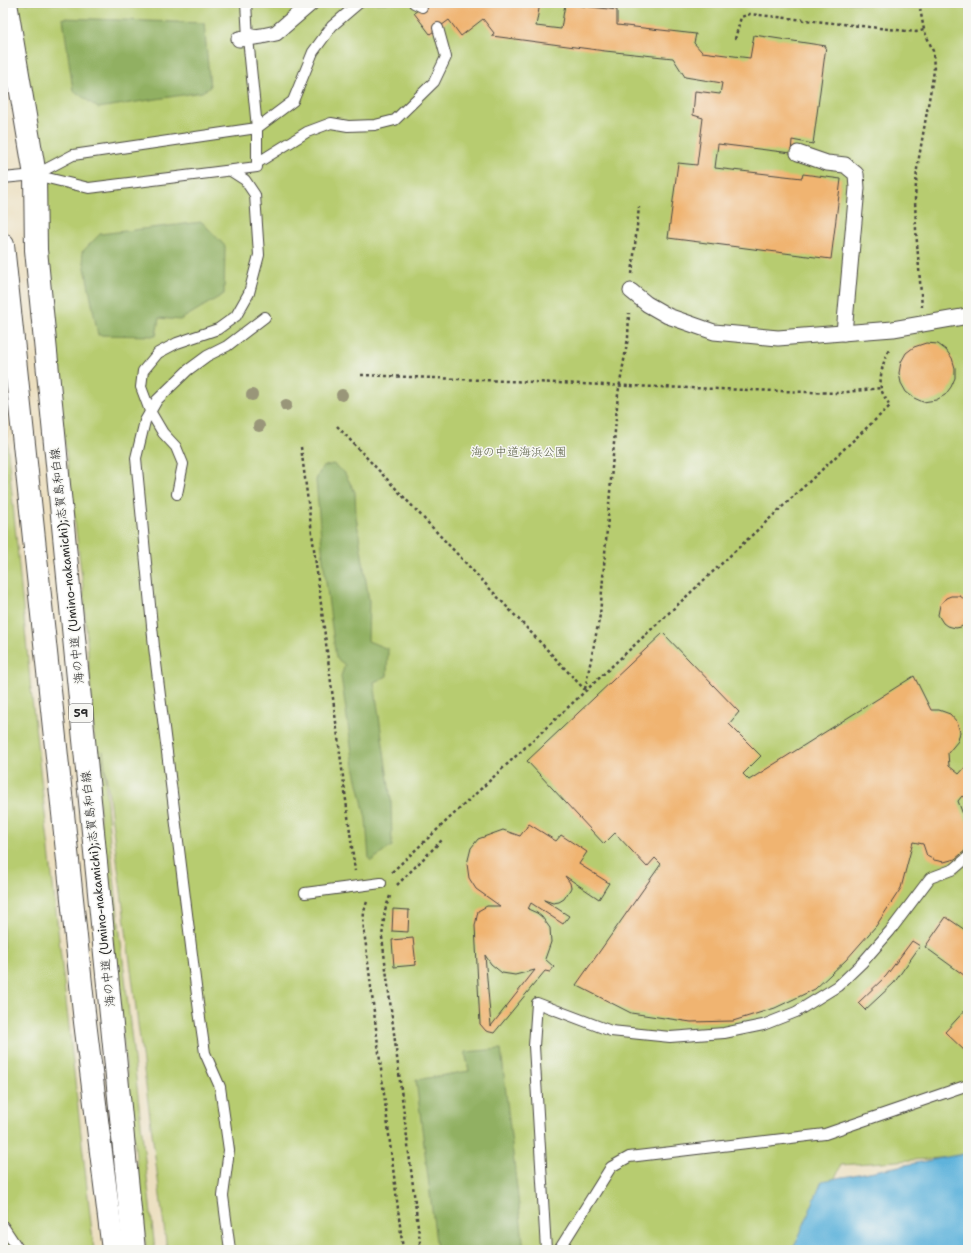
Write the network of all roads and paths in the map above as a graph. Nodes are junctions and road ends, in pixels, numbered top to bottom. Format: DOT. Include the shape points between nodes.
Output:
graph roads {
  1 [pos="6,3"];
  2 [pos="246,3"];
  3 [pos="311,3"];
  4 [pos="359,3"];
  5 [pos="919,3"];
  6 [pos="438,28"];
  7 [pos="924,30"];
  8 [pos="244,38"];
  9 [pos="735,39"];
  10 [pos="256,128"];
  11 [pos="798,153"];
  12 [pos="257,165"];
  13 [pos="231,171"];
  14 [pos="35,175"];
  15 [pos="3,178"];
  16 [pos="639,207"];
  17 [pos="3,245"];
  18 [pos="631,291"];
  19 [pos="968,316"];
  20 [pos="265,317"];
  21 [pos="924,323"];
  22 [pos="844,333"];
  23 [pos="894,342"];
  24 [pos="361,375"];
  25 [pos="620,385"];
  26 [pos="881,388"];
  27 [pos="150,411"];
  28 [pos="337,426"];
  29 [pos="300,448"];
  30 [pos="177,494"];
  31 [pos="585,690"];
  32 [pos="442,840"];
  33 [pos="968,857"];
  34 [pos="380,883"];
  35 [pos="357,887"];
  36 [pos="306,893"];
  37 [pos="968,1085"];
  38 [pos="3,1226"];
  39 [pos="19,1250"];
  40 [pos="113,1250"];
  41 [pos="134,1250"];
  42 [pos="230,1250"];
  43 [pos="403,1250"];
  44 [pos="421,1250"];
  45 [pos="546,1250"];
  46 [pos="559,1250"];
  1 -- 14 [label="main road, 海の中道 (Umino-nakamichi);志賀島和白線 / 59"];
  2 -- 8 [label="lane"];
  3 -- 8 [label="street" via="276,33"];
  4 -- 10 [label="lane" via="332,26 312,52 293,101"];
  5 -- 7 [label="path"];
  6 -- 12 [label="lane" via="446,57 434,82 395,120 375,125 348,126 331,123 307,132"];
  7 -- 9 [label="path" via="916,32 750,14 741,18"];
  7 -- 21 [label="path" via="933,51 934,71 917,169 915,199"];
  8 -- 10 [label="lane"];
  10 -- 12 [label="lane"];
  10 -- 14 [label="lane" via="73,155"];
  11 -- 22 [label="street" via="827,163 845,165 856,174"];
  12 -- 13 [label="lane"];
  13 -- 14 [label="lane" via="89,188"];
  13 -- 27 [label="lane" via="246,180 255,195 259,255 249,293 236,316 218,329 177,343 158,353 143,371 141,387"];
  14 -- 15 [label="lane"];
  14 -- 41 [label="main road, 海の中道 (Umino-nakamichi);志賀島和白線 / 59" via="36,250"];
  16 -- 18 [label="path"];
  17 -- 40 [label="main road, 59" via="84,1022"];
  18 -- 22 [label="street" via="668,316 714,332 778,338"];
  18 -- 25 [label="path" via="628,338"];
  19 -- 21 [label="street"];
  20 -- 27 [label="lane" via="228,346 207,356 188,370 157,400"];
  21 -- 22 [label="street"];
  23 -- 26 [label="path" via="886,355"];
  24 -- 25 [label="path"];
  25 -- 26 [label="path" via="838,393"];
  25 -- 31 [label="path" via="600,615"];
  26 -- 31 [label="path" via="890,406"];
  27 -- 30 [label="lane" via="163,433 176,448 183,464"];
  27 -- 42 [label="lane" via="136,458 153,640 205,1053 220,1087 229,1150 223,1196"];
  28 -- 31 [label="path"];
  29 -- 35 [label="path"];
  31 -- 34 [label="path"];
  32 -- 44 [label="path" via="392,891 385,910 382,937"];
  33 -- 45 [label="lane" via="954,869 930,878 890,931 838,986 796,1012 763,1025 724,1033 670,1037 611,1031 537,1003 534,1046"];
  34 -- 35 [label="lane"];
  34 -- 43 [label="path" via="364,908 363,918"];
  35 -- 36 [label="lane"];
  37 -- 46 [label="lane" via="826,1134 629,1157 611,1167"];
  38 -- 39 [label="lane"];
}
